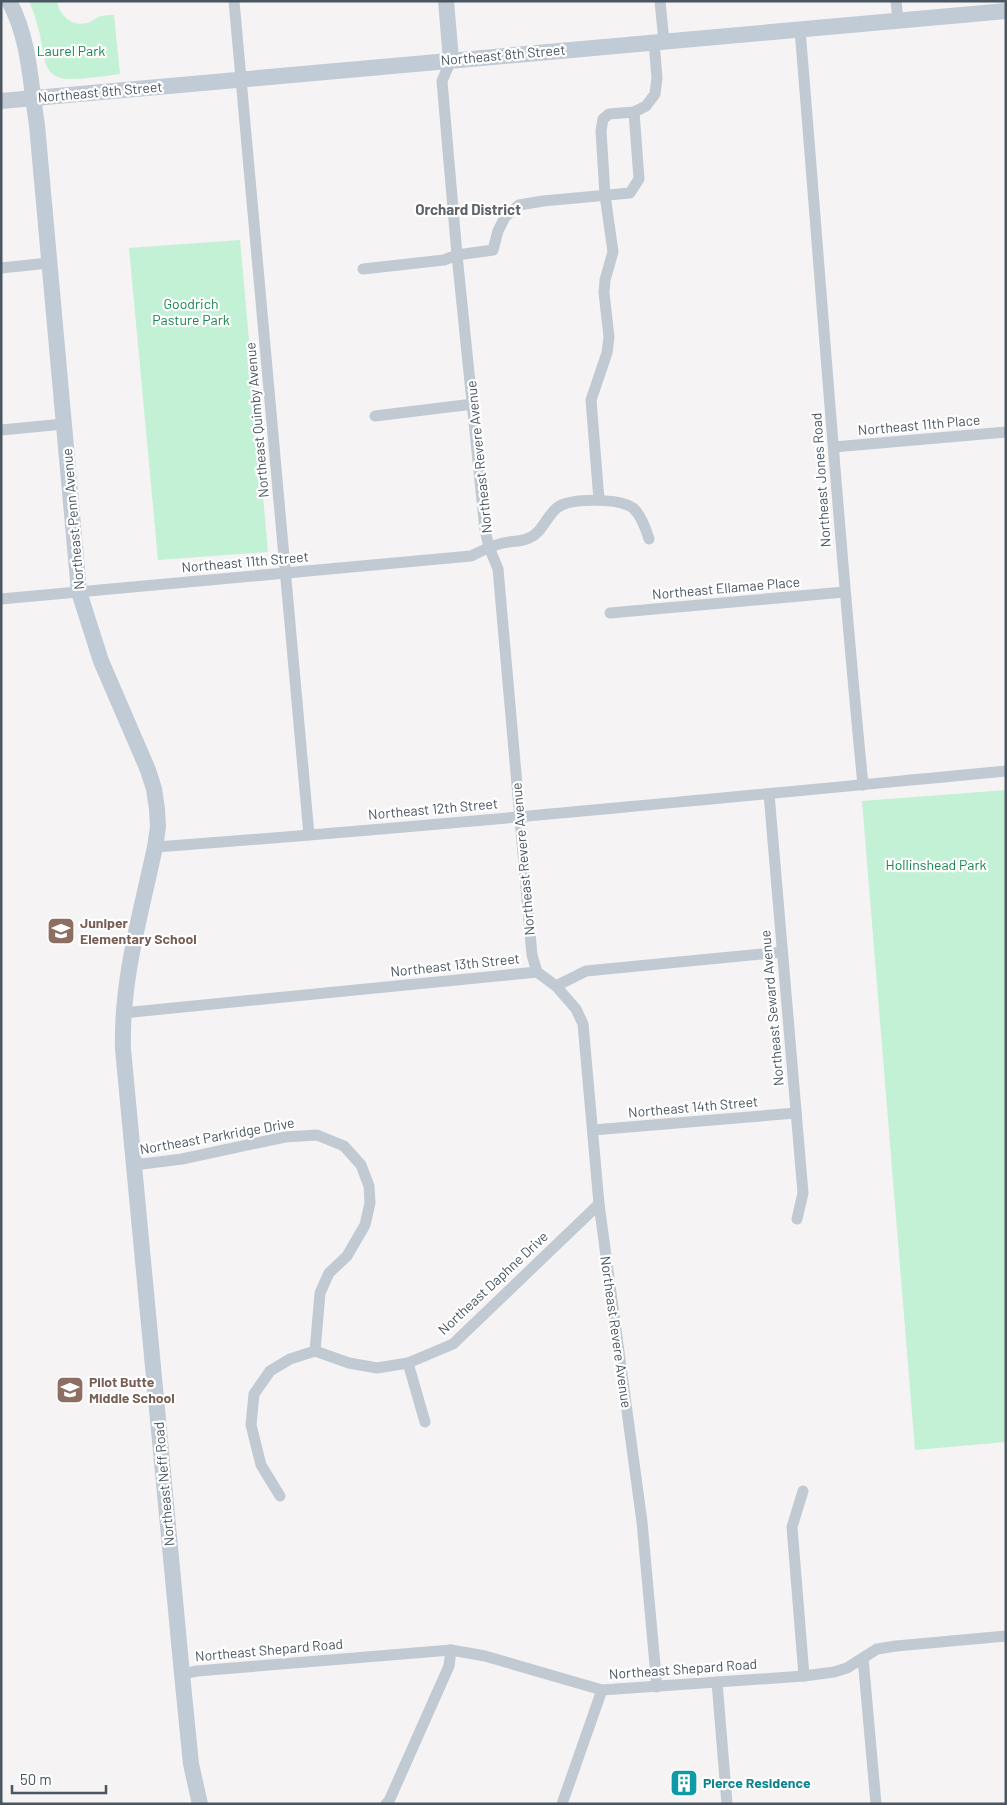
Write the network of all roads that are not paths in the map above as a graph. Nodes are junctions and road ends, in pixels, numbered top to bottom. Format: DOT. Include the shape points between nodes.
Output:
graph roads {
  1 [pos="9,1"];
  2 [pos="234,1"];
  3 [pos="446,1"];
  4 [pos="660,1"];
  5 [pos="896,1"];
  6 [pos="1006,11"];
  7 [pos="898,20"];
  8 [pos="800,30"];
  9 [pos="659,42"];
  10 [pos="451,60"];
  11 [pos="241,79"];
  12 [pos="32,98"];
  13 [pos="1,101"];
  14 [pos="634,112"];
  15 [pos="605,195"];
  16 [pos="457,255"];
  17 [pos="49,264"];
  18 [pos="1,268"];
  19 [pos="363,269"];
  20 [pos="473,404"];
  21 [pos="375,416"];
  22 [pos="64,424"];
  23 [pos="1,430"];
  24 [pos="1006,432"];
  25 [pos="834,447"];
  26 [pos="599,500"];
  27 [pos="649,538"];
  28 [pos="489,547"];
  29 [pos="287,573"];
  30 [pos="79,592"];
  31 [pos="844,592"];
  32 [pos="1,599"];
  33 [pos="610,613"];
  34 [pos="1006,771"];
  35 [pos="863,785"];
  36 [pos="769,794"];
  37 [pos="519,816"];
  38 [pos="310,835"];
  39 [pos="155,847"];
  40 [pos="782,952"];
  41 [pos="538,972"];
  42 [pos="556,986"];
  43 [pos="123,1013"];
  44 [pos="796,1113"];
  45 [pos="593,1130"];
  46 [pos="134,1165"];
  47 [pos="599,1204"];
  48 [pos="796,1218"];
  49 [pos="315,1350"];
  50 [pos="408,1363"];
  51 [pos="425,1422"];
  52 [pos="803,1491"];
  53 [pos="280,1496"];
  54 [pos="1006,1636"];
  55 [pos="451,1650"];
  56 [pos="863,1658"];
  57 [pos="182,1674"];
  58 [pos="804,1676"];
  59 [pos="717,1682"];
  60 [pos="657,1687"];
  61 [pos="602,1690"];
  62 [pos="200,1804"];
  63 [pos="386,1804"];
  64 [pos="562,1804"];
  65 [pos="727,1804"];
  66 [pos="876,1804"];
  1 -- 12 [label="main road, Northeast Penn Avenue" via="27,48"];
  2 -- 11 [label="street, Northeast Quimby Avenue"];
  3 -- 10 [label="main road, Northeast Revere Avenue"];
  4 -- 9 [label="street"];
  5 -- 7 [label="street"];
  6 -- 7 [label="main road, Northeast 8th Street"];
  7 -- 8 [label="main road, Northeast 8th Street"];
  8 -- 9 [label="main road, Northeast 8th Street"];
  8 -- 25 [label="street, Northeast Jones Road"];
  9 -- 10 [label="main road, Northeast 8th Street"];
  9 -- 14 [label="street" via="654,94 646,106"];
  10 -- 11 [label="main road, Northeast 8th Street"];
  10 -- 16 [label="street, Northeast Revere Avenue" via="442,81"];
  11 -- 12 [label="main road, Northeast 8th Street"];
  11 -- 29 [label="street, Northeast Quimby Avenue"];
  12 -- 13 [label="main road, Northeast 8th Street"];
  12 -- 17 [label="main road, Northeast Penn Avenue"];
  14 -- 15 [label="street" via="639,179 630,193"];
  14 -- 15 [label="street" via="609,114 603,119"];
  15 -- 16 [label="street" via="519,205 505,217 494,250"];
  15 -- 26 [label="street" via="613,252 604,293 609,337 591,400"];
  16 -- 19 [label="street" via="444,260"];
  16 -- 20 [label="street, Northeast Revere Avenue"];
  17 -- 18 [label="street"];
  17 -- 22 [label="main road, Northeast Penn Avenue"];
  20 -- 21 [label="street"];
  20 -- 28 [label="street, Northeast Revere Avenue"];
  22 -- 23 [label="street"];
  22 -- 30 [label="main road, Northeast Penn Avenue"];
  24 -- 25 [label="street, Northeast 11th Place"];
  25 -- 31 [label="street, Northeast Jones Road"];
  26 -- 27 [label="street, Northeast 11th Street" via="633,508"];
  26 -- 28 [label="street, Northeast 11th Street" via="569,503 558,508 527,540"];
  28 -- 29 [label="street, Northeast 11th Street" via="471,556"];
  28 -- 37 [label="street, Northeast Revere Avenue" via="498,569"];
  29 -- 30 [label="street, Northeast 11th Street"];
  29 -- 38 [label="street, Northeast Quimby Avenue"];
  30 -- 32 [label="street, Northeast 11th Street"];
  30 -- 39 [label="main road, Northeast Penn Avenue" via="101,661 154,788 158,818"];
  31 -- 33 [label="street, Northeast Ellamae Place"];
  31 -- 35 [label="street, Northeast Jones Road"];
  34 -- 35 [label="street"];
  35 -- 36 [label="street, Northeast 12th Street"];
  36 -- 37 [label="street, Northeast 12th Street"];
  36 -- 40 [label="street, Northeast Seward Avenue"];
  37 -- 38 [label="street, Northeast 12th Street"];
  37 -- 41 [label="street, Northeast Revere Avenue" via="532,955"];
  38 -- 39 [label="street, Northeast 12th Street"];
  39 -- 43 [label="main road, Northeast Penn Avenue" via="128,972"];
  40 -- 42 [label="street" via="586,971"];
  40 -- 44 [label="street, Northeast Seward Avenue"];
  41 -- 42 [label="street, Northeast 13th Street"];
  41 -- 43 [label="street, Northeast 13th Street"];
  42 -- 45 [label="street, Northeast Revere Avenue" via="576,1009 583,1024"];
  43 -- 46 [label="main road, Northeast Neff Road" via="123,1049"];
  44 -- 45 [label="street, Northeast 14th Street"];
  44 -- 48 [label="street, Northeast Seward Avenue" via="803,1194"];
  45 -- 47 [label="street, Northeast Revere Avenue"];
  46 -- 49 [label="street, Northeast Parkridge Drive" via="182,1159 285,1137 317,1135 344,1146 362,1165 369,1186 370,1203 365,1224 347,1256 329,1273 320,1293"];
  46 -- 57 [label="main road, Northeast Neff Road"];
  47 -- 50 [label="street, Northeast Daphne Drive" via="453,1344"];
  47 -- 60 [label="street, Northeast Revere Avenue" via="642,1522"];
  49 -- 50 [label="street, Northeast Daphne Drive" via="348,1363 377,1368"];
  49 -- 53 [label="street" via="270,1371 254,1394 251,1425 261,1465"];
  50 -- 51 [label="street"];
  52 -- 58 [label="street" via="792,1527"];
  54 -- 56 [label="street, Northeast Shepard Road" via="896,1646 877,1649"];
  55 -- 57 [label="street, Northeast Shepard Road"];
  55 -- 61 [label="street, Northeast Shepard Road" via="485,1656"];
  55 -- 63 [label="street" via="449,1666"];
  56 -- 58 [label="street, Northeast Shepard Road" via="834,1672"];
  56 -- 66 [label="street"];
  57 -- 62 [label="main road, Northeast Neff Road" via="191,1764"];
  58 -- 59 [label="street, Northeast Shepard Road"];
  59 -- 60 [label="street, Northeast Shepard Road"];
  59 -- 65 [label="street"];
  60 -- 61 [label="street, Northeast Shepard Road"];
  61 -- 64 [label="street"];
}
